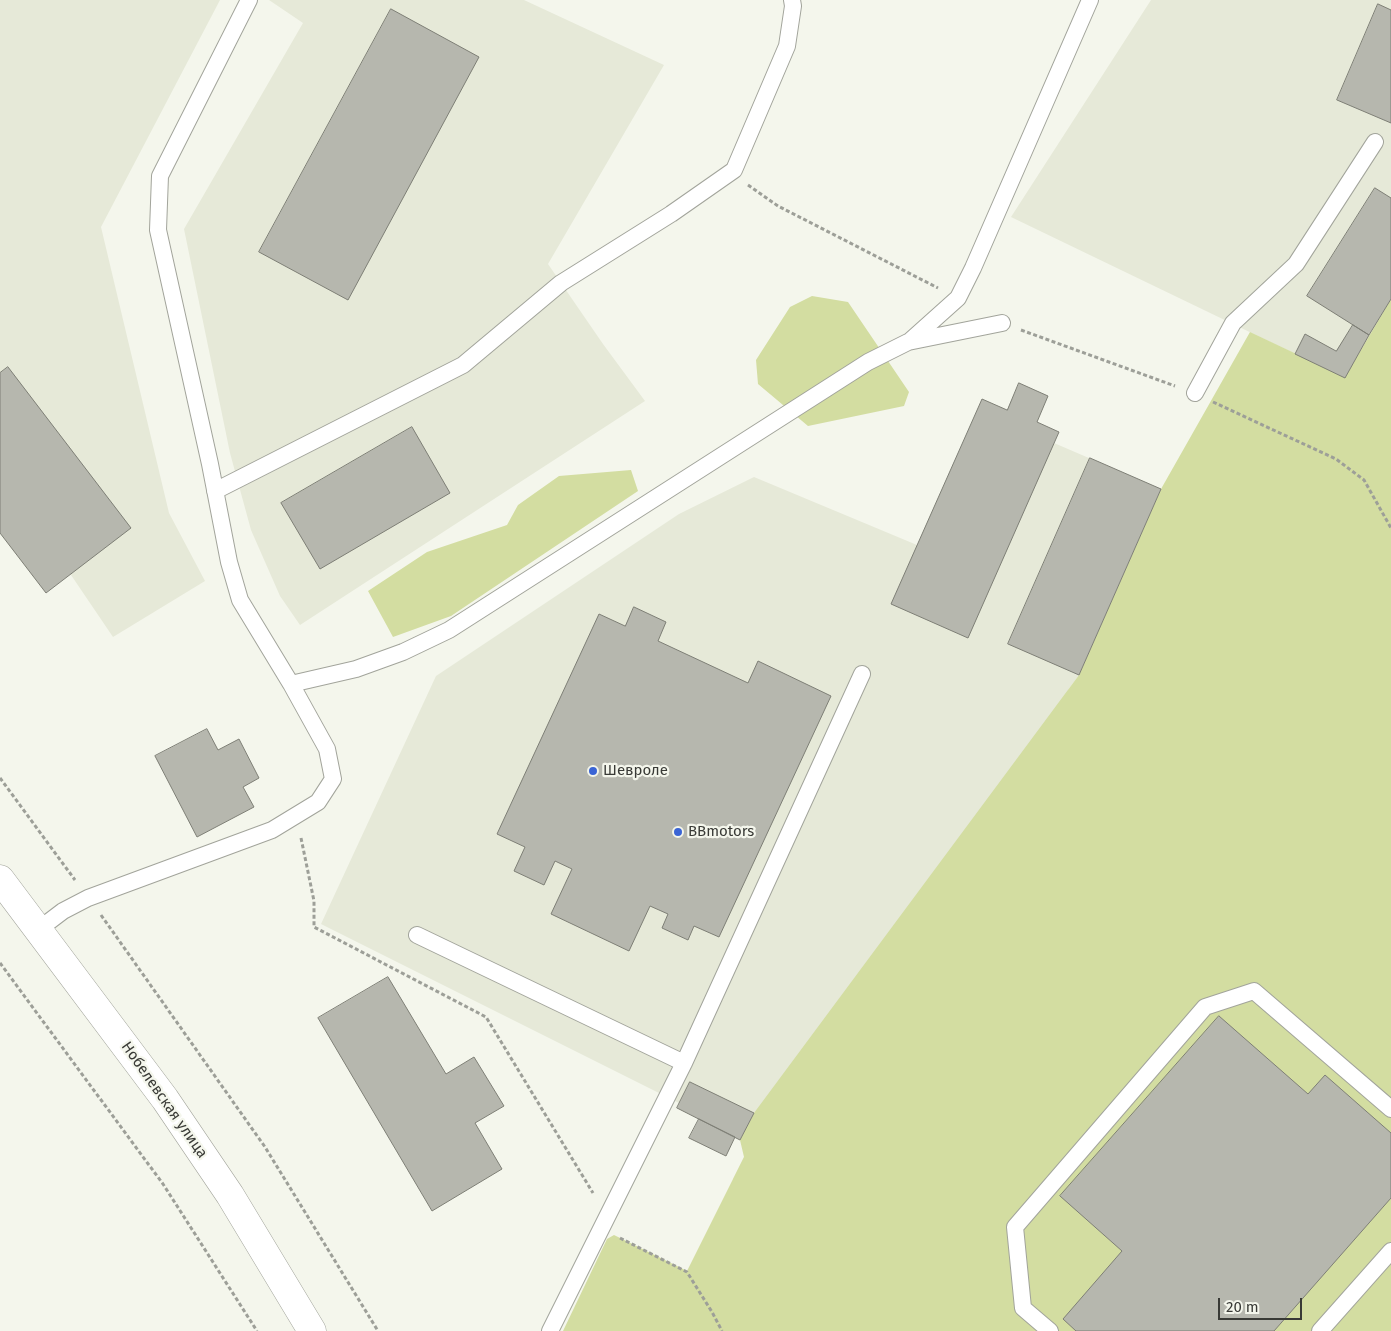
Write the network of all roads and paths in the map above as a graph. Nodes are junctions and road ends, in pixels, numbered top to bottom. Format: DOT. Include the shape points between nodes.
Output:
graph roads {
  1 [pos="249,0"];
  2 [pos="792,0"];
  3 [pos="1090,0"];
  4 [pos="1375,142"];
  5 [pos="734,170"];
  6 [pos="958,298"];
  7 [pos="1002,323"];
  8 [pos="908,342"];
  9 [pos="1195,393"];
  10 [pos="215,491"];
  11 [pos="1391,528"];
  12 [pos="862,674"];
  13 [pos="291,684"];
  14 [pos="0,778"];
  15 [pos="300,812"];
  16 [pos="4,891"];
  17 [pos="88,898"];
  18 [pos="38,930"];
  19 [pos="417,935"];
  20 [pos="0,963"];
  21 [pos="684,1063"];
  22 [pos="1391,1109"];
  23 [pos="606,1218"];
  24 [pos="1391,1251"];
  25 [pos="258,1331"];
  26 [pos="312,1331"];
  27 [pos="378,1331"];
  28 [pos="550,1331"];
  29 [pos="722,1331"];
  30 [pos="1050,1331"];
  31 [pos="1320,1331"];
  1 -- 10 [label="lane" via="160,176 158,230"];
  2 -- 5 [label="lane" via="787,46"];
  3 -- 6 [label="lane"];
  4 -- 9 [label="lane" via="1296,264 1233,323"];
  5 -- 6 [label="path" via="751,188 778,206"];
  5 -- 10 [label="lane" via="561,283 463,365"];
  6 -- 8 [label="lane"];
  7 -- 8 [label="lane"];
  7 -- 9 [label="path"];
  8 -- 13 [label="lane" via="860,366 449,630 356,669"];
  9 -- 11 [label="path" via="1336,459 1364,480"];
  10 -- 13 [label="lane" via="240,600"];
  12 -- 21 [label="lane"];
  13 -- 15 [label="lane" via="327,749 333,779 318,802"];
  14 -- 17 [label="path"];
  15 -- 17 [label="lane" via="272,830"];
  15 -- 23 [label="path" via="300,834 314,901 314,927 486,1017"];
  16 -- 18 [label="street, Нобелевская улица"];
  17 -- 18 [label="lane" via="63,911"];
  17 -- 27 [label="path" via="266,1147"];
  18 -- 26 [label="street, Нобелевская улица" via="165,1099 230,1195"];
  19 -- 21 [label="lane"];
  20 -- 25 [label="path" via="163,1184"];
  21 -- 23 [label="lane"];
  22 -- 30 [label="lane" via="1254,991 1205,1008 1015,1227 1024,1308"];
  23 -- 28 [label="lane"];
  23 -- 29 [label="path" via="614,1235 687,1272"];
  24 -- 31 [label="lane"];
}
